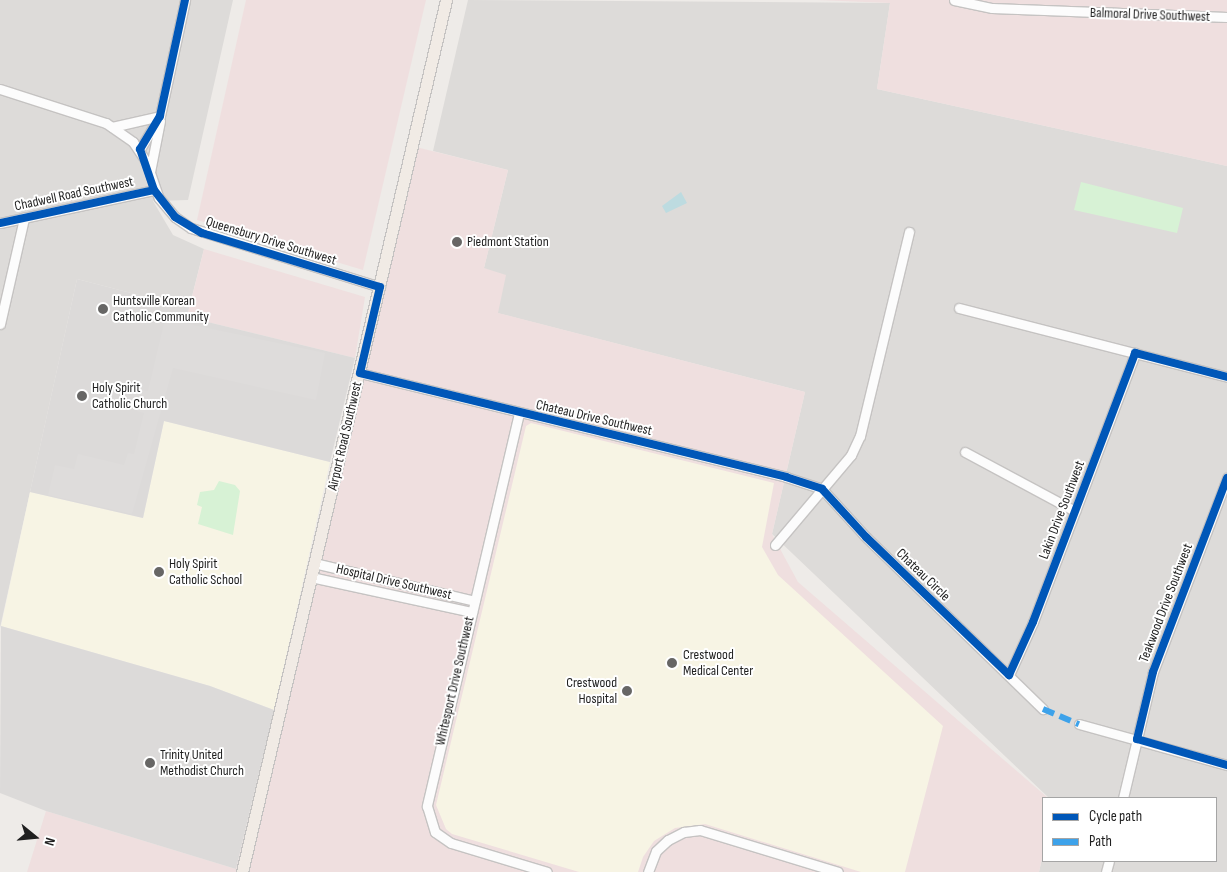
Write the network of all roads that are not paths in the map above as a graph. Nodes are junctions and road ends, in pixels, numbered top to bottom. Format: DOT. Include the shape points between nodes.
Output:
graph roads {
  1 [pos="185,0"];
  2 [pos="446,0"];
  3 [pos="954,0"];
  4 [pos="993,4"];
  5 [pos="1227,17"];
  6 [pos="0,88"];
  7 [pos="160,116"];
  8 [pos="112,127"];
  9 [pos="140,149"];
  10 [pos="150,174"];
  11 [pos="154,190"];
  12 [pos="24,218"];
  13 [pos="0,222"];
  14 [pos="909,232"];
  15 [pos="380,287"];
  16 [pos="958,308"];
  17 [pos="0,324"];
  18 [pos="1135,353"];
  19 [pos="360,373"];
  20 [pos="1227,377"];
  21 [pos="520,413"];
  22 [pos="965,452"];
  23 [pos="1227,478"];
  24 [pos="822,489"];
  25 [pos="1075,511"];
  26 [pos="775,545"];
  27 [pos="314,563"];
  28 [pos="311,577"];
  29 [pos="475,601"];
  30 [pos="472,612"];
  31 [pos="1009,675"];
  32 [pos="1043,708"];
  33 [pos="1079,724"];
  34 [pos="1137,739"];
  35 [pos="1227,766"];
  36 [pos="1123,797"];
  37 [pos="242,872"];
  38 [pos="547,872"];
  39 [pos="648,872"];
  40 [pos="838,872"];
  1 -- 7 [label="street, Queensbury Drive Southwest"];
  2 -- 15 [label="main road, Airport Road Southwest"];
  3 -- 4 [label="street, Balmoral Drive Southwest"];
  4 -- 5 [label="street, Balmoral Drive Southwest"];
  6 -- 8 [label="street"];
  7 -- 8 [label="street"];
  7 -- 9 [label="street"];
  7 -- 10 [label="street, Queensbury Drive Southwest"];
  8 -- 9 [label="street"];
  9 -- 10 [label="street, Queensbury Drive Southwest"];
  10 -- 11 [label="street, Queensbury Drive Southwest"];
  11 -- 12 [label="street, Chadwell Road Southwest"];
  11 -- 15 [label="street, Queensbury Drive Southwest" via="175,217 202,233"];
  12 -- 13 [label="street, Chadwell Road Southwest"];
  12 -- 17 [label="street"];
  14 -- 24 [label="street" via="860,436 851,455"];
  15 -- 19 [label="main road, Airport Road Southwest"];
  16 -- 18 [label="street"];
  18 -- 20 [label="street"];
  18 -- 25 [label="street, Lakin Drive Southwest"];
  19 -- 21 [label="street, Chateau Drive Southwest"];
  19 -- 27 [label="main road, Airport Road Southwest"];
  21 -- 24 [label="street, Chateau Drive Southwest" via="792,478"];
  21 -- 29 [label="street, Whitesport Drive Southwest"];
  22 -- 25 [label="street"];
  23 -- 34 [label="street, Teakwood Drive Southwest" via="1153,672"];
  24 -- 26 [label="street"];
  24 -- 31 [label="street, Chateau Circle" via="866,537"];
  25 -- 31 [label="street, Lakin Drive Southwest"];
  27 -- 28 [label="main road, Airport Road Southwest"];
  27 -- 29 [label="street, Hospital Drive Southwest"];
  28 -- 30 [label="street, Hospital Drive Southwest"];
  28 -- 37 [label="main road, Airport Road Southwest"];
  29 -- 30 [label="street, Whitesport Drive Southwest"];
  30 -- 38 [label="street, Whitesport Drive Southwest" via="428,798 430,824 435,832 451,843"];
  31 -- 32 [label="street, Chateau Circle"];
  33 -- 34 [label="street"];
  34 -- 35 [label="street"];
  34 -- 36 [label="street, Teakwood Drive Southwest"];
  39 -- 40 [label="street" via="656,851 668,840 684,832 700,830"];
}
